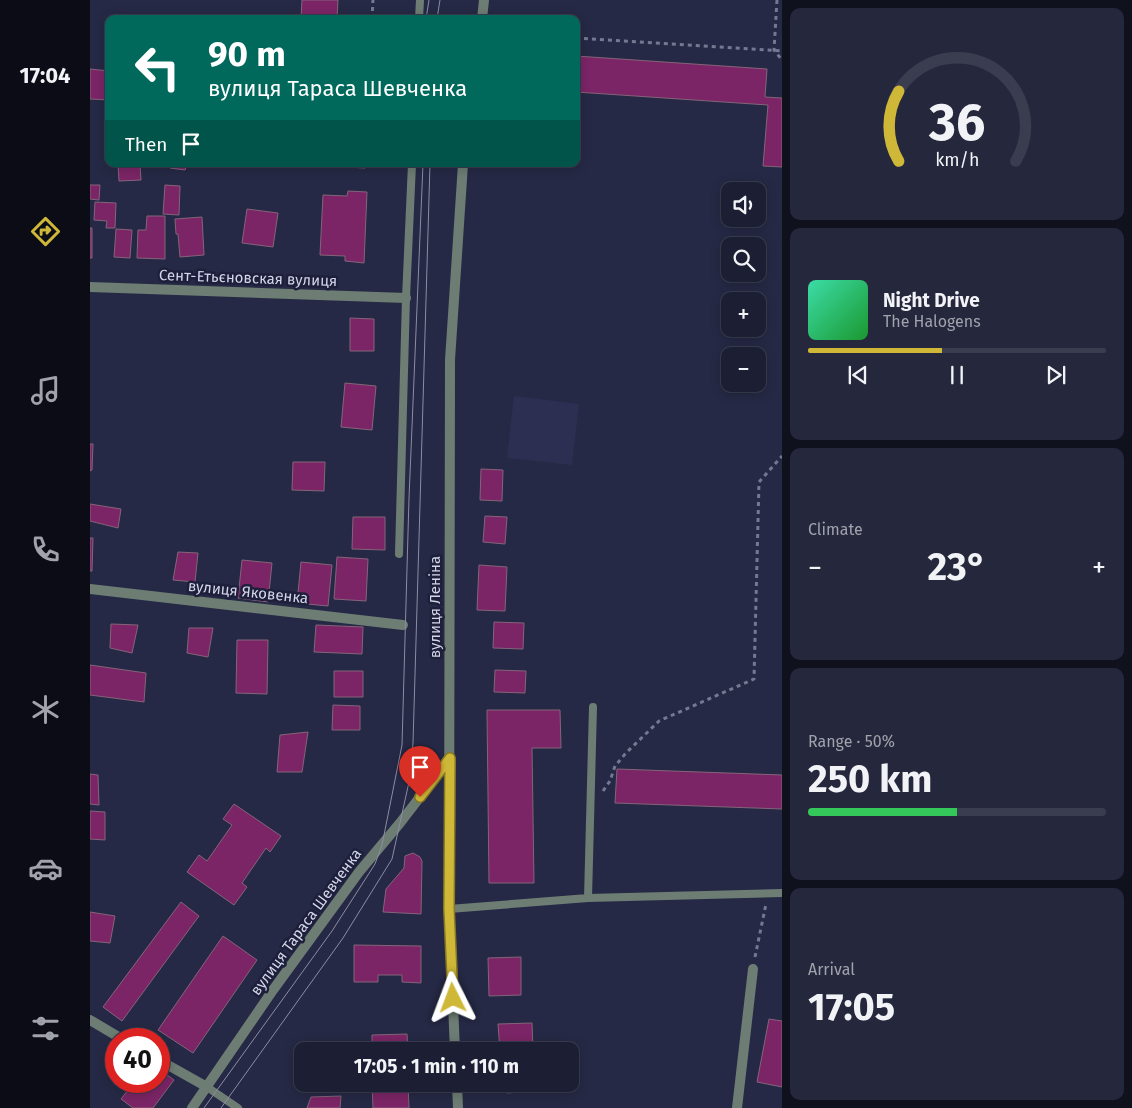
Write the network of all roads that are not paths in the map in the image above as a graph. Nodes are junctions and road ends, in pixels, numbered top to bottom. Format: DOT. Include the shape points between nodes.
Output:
graph roads {
  1 [pos="420,0"];
  2 [pos="484,0"];
  3 [pos="419,15"];
  4 [pos="482,15"];
  5 [pos="412,167"];
  6 [pos="463,167"];
  7 [pos="90,287"];
  8 [pos="406,298"];
  9 [pos="399,554"];
  10 [pos="90,590"];
  11 [pos="402,625"];
  12 [pos="593,707"];
  13 [pos="450,758"];
  14 [pos="782,893"];
  15 [pos="588,898"];
  16 [pos="449,909"];
  17 [pos="753,969"];
  18 [pos="90,1020"];
  19 [pos="105,1029"];
  20 [pos="455,1042"];
  21 [pos="170,1066"];
  22 [pos="207,1087"];
  23 [pos="457,1092"];
  24 [pos="192,1108"];
  25 [pos="238,1108"];
  26 [pos="458,1108"];
  27 [pos="737,1108"];
  1 -- 3 [label="lane"];
  2 -- 4 [label="street"];
  5 -- 8 [label="lane"];
  6 -- 13 [label="street, вулиця Леніна" via="450,360"];
  7 -- 8 [label="street, Сент-Етьєновская вулиця"];
  8 -- 9 [label="lane"];
  10 -- 11 [label="street, вулиця Яковенка"];
  12 -- 15 [label="lane"];
  13 -- 16 [label="street, вулиця Леніна"];
  13 -- 22 [label="street, вулиця Тараса Шевченка" via="359,872"];
  14 -- 15 [label="lane"];
  15 -- 16 [label="lane"];
  16 -- 20 [label="street, вулиця Леніна"];
  17 -- 27 [label="street"];
  18 -- 19 [label="street"];
  21 -- 22 [label="street"];
  22 -- 24 [label="street, вулиця Тараса Шевченка"];
  22 -- 25 [label="lane"];
  23 -- 26 [label="street"];
}
